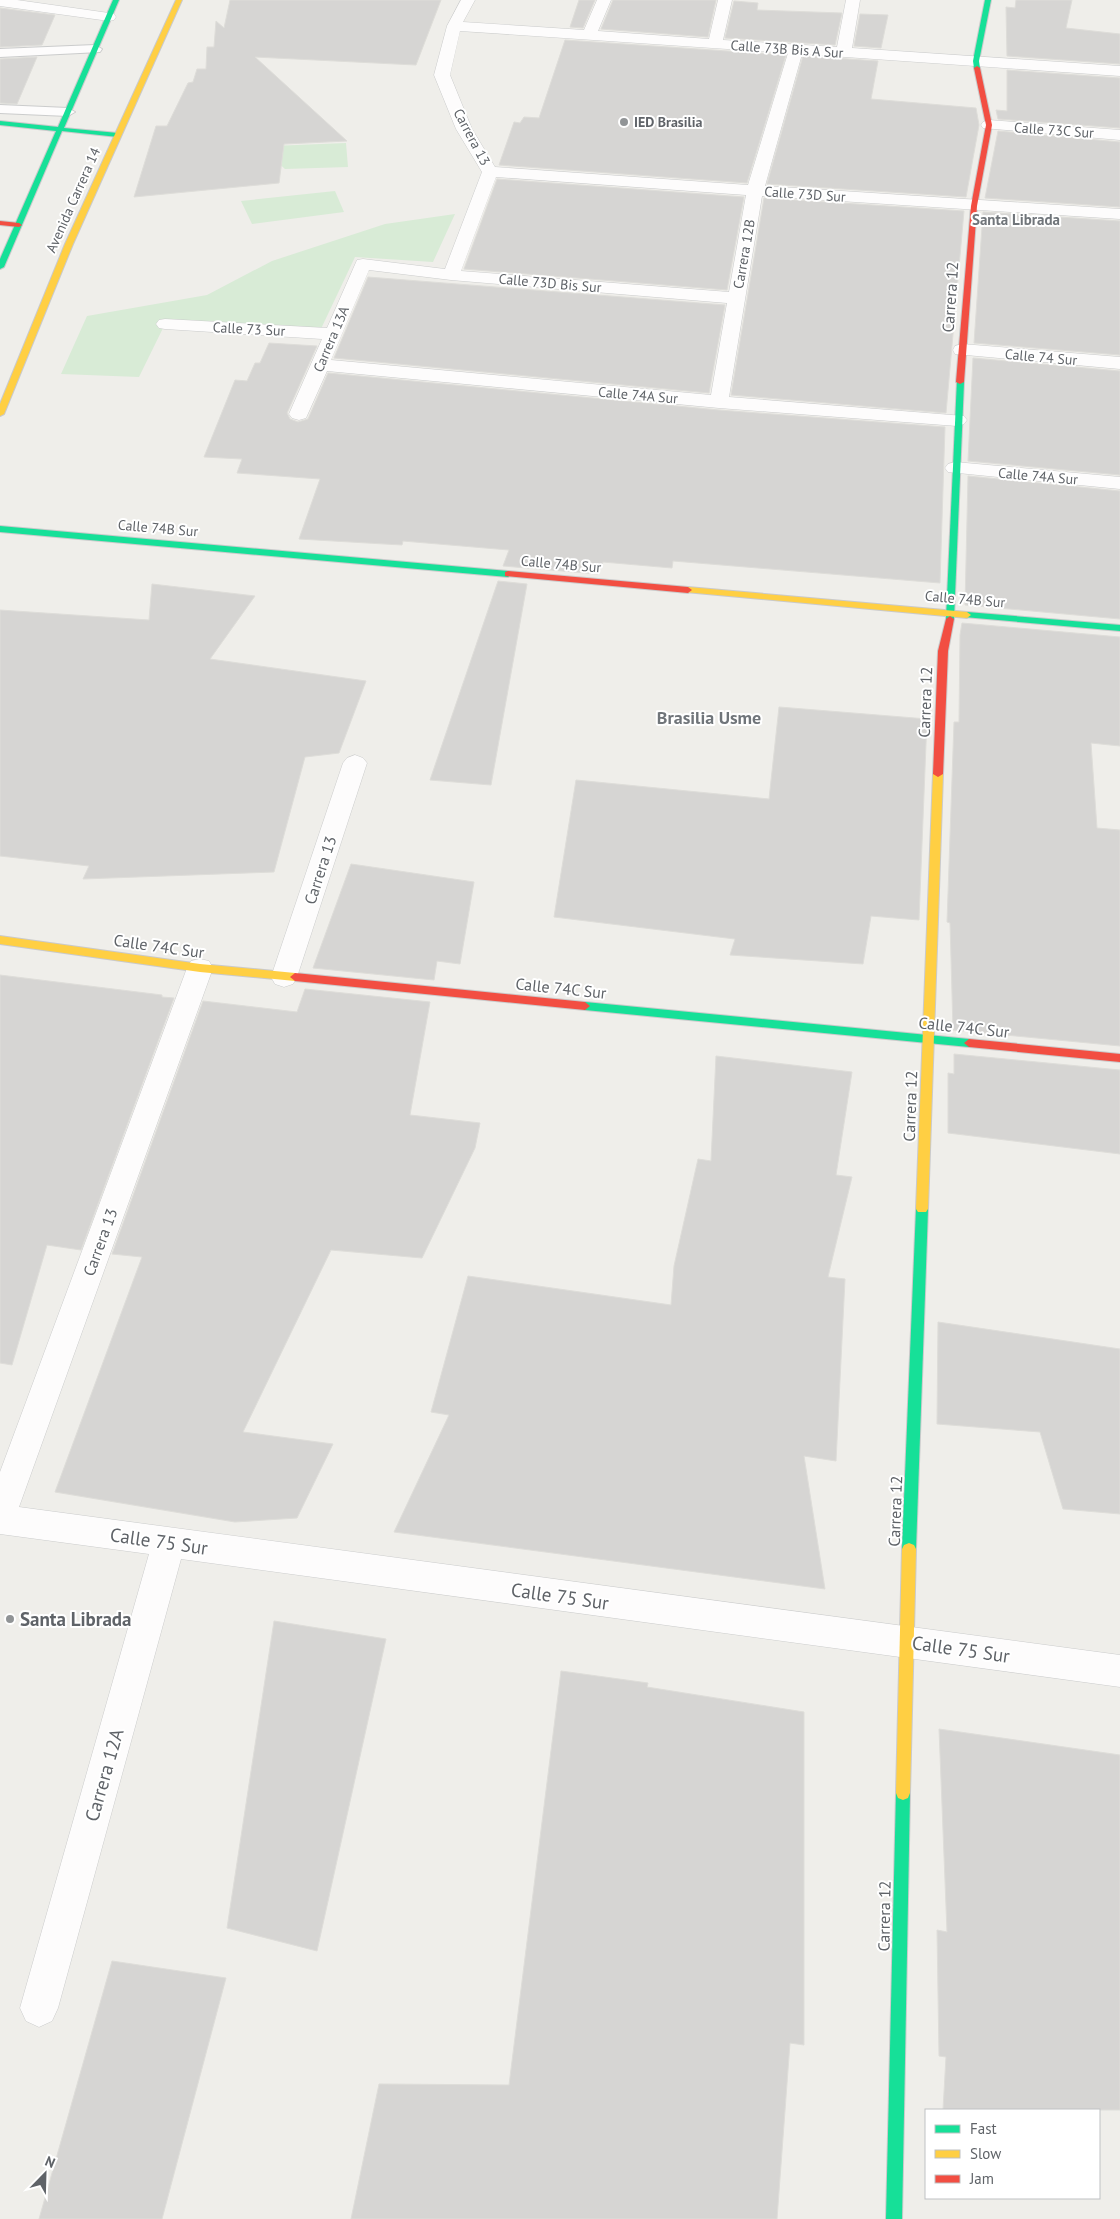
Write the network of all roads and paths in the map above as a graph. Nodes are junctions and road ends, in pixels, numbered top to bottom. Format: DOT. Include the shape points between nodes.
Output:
graph roads {
  1 [pos="116,0"];
  2 [pos="179,0"];
  3 [pos="468,0"];
  4 [pos="604,0"];
  5 [pos="725,0"];
  6 [pos="852,0"];
  7 [pos="988,0"];
  8 [pos="0,2"];
  9 [pos="109,17"];
  10 [pos="454,26"];
  11 [pos="589,36"];
  12 [pos="715,44"];
  13 [pos="96,49"];
  14 [pos="796,50"];
  15 [pos="0,52"];
  16 [pos="844,53"];
  17 [pos="976,61"];
  18 [pos="1120,71"];
  19 [pos="0,109"];
  20 [pos="68,112"];
  21 [pos="0,123"];
  22 [pos="989,125"];
  23 [pos="61,129"];
  24 [pos="1120,134"];
  25 [pos="118,135"];
  26 [pos="490,172"];
  27 [pos="755,191"];
  28 [pos="974,206"];
  29 [pos="1120,214"];
  30 [pos="0,223"];
  31 [pos="19,225"];
  32 [pos="363,264"];
  33 [pos="0,268"];
  34 [pos="452,275"];
  35 [pos="736,298"];
  36 [pos="165,324"];
  37 [pos="334,334"];
  38 [pos="962,350"];
  39 [pos="1120,363"];
  40 [pos="320,365"];
  41 [pos="719,402"];
  42 [pos="0,414"];
  43 [pos="299,414"];
  44 [pos="957,420"];
  45 [pos="955,468"];
  46 [pos="1120,483"];
  47 [pos="0,529"];
  48 [pos="952,613"];
  49 [pos="1120,628"];
  50 [pos="355,763"];
  51 [pos="0,940"];
  52 [pos="200,968"];
  53 [pos="284,977"];
  54 [pos="929,1040"];
  55 [pos="1120,1058"];
  56 [pos="0,1517"];
  57 [pos="169,1543"];
  58 [pos="906,1642"];
  59 [pos="1120,1671"];
  60 [pos="39,2008"];
  61 [pos="894,2219"];
  1 -- 9 [label="street"];
  2 -- 25 [label="street, Avenida Carrera 14"];
  3 -- 10 [label="street, Carrera 13"];
  4 -- 11 [label="street"];
  5 -- 12 [label="street"];
  6 -- 16 [label="street"];
  7 -- 17 [label="street, Carrera 12"];
  8 -- 9 [label="street"];
  9 -- 13 [label="street"];
  10 -- 11 [label="street, Calle 73B Bis A Sur"];
  10 -- 26 [label="street, Carrera 13" via="442,75 464,129"];
  11 -- 12 [label="street, Calle 73B Bis A Sur"];
  12 -- 14 [label="street, Calle 73B Bis A Sur"];
  13 -- 15 [label="lane"];
  13 -- 20 [label="street"];
  14 -- 16 [label="street, Calle 73B Bis A Sur"];
  14 -- 27 [label="street, Carrera 12B"];
  16 -- 17 [label="street, Calle 73B Bis A Sur"];
  17 -- 18 [label="street, Calle 73B Bis A Sur"];
  17 -- 22 [label="street, Carrera 12"];
  19 -- 20 [label="lane"];
  20 -- 23 [label="street"];
  21 -- 23 [label="street"];
  22 -- 24 [label="street, Calle 73C Sur"];
  22 -- 28 [label="street, Carrera 12"];
  23 -- 25 [label="street"];
  23 -- 31 [label="street"];
  25 -- 42 [label="street, Avenida Carrera 14" via="69,244"];
  26 -- 27 [label="street, Calle 73D Sur"];
  26 -- 34 [label="street, Carrera 13"];
  27 -- 28 [label="street, Calle 73D Sur"];
  27 -- 35 [label="street, Carrera 12B"];
  28 -- 29 [label="street, Calle 73D Sur"];
  28 -- 38 [label="street, Carrera 12"];
  30 -- 31 [label="street"];
  31 -- 33 [label="street"];
  32 -- 34 [label="street, Calle 73D Bis Sur"];
  32 -- 37 [label="street, Carrera 13A"];
  34 -- 35 [label="street, Calle 73D Bis Sur"];
  35 -- 41 [label="street, Carrera 12B"];
  36 -- 37 [label="street, Calle 73 Sur"];
  37 -- 40 [label="street, Carrera 13A"];
  38 -- 39 [label="street, Calle 74 Sur"];
  38 -- 44 [label="street, Carrera 12"];
  40 -- 41 [label="street, Calle 74A Sur"];
  40 -- 43 [label="street, Carrera 13A"];
  41 -- 44 [label="street, Calle 74A Sur"];
  44 -- 45 [label="street, Carrera 12"];
  45 -- 46 [label="street, Calle 74A Sur"];
  45 -- 48 [label="street, Carrera 12"];
  47 -- 48 [label="street, Calle 74B Sur"];
  48 -- 49 [label="street, Calle 74B Sur"];
  48 -- 54 [label="street, Carrera 12" via="943,652"];
  50 -- 53 [label="street, Carrera 13"];
  51 -- 52 [label="street, Calle 74C Sur"];
  52 -- 53 [label="street, Calle 74C Sur"];
  52 -- 56 [label="street, Carrera 13"];
  53 -- 54 [label="street, Calle 74C Sur"];
  54 -- 55 [label="street, Calle 74C Sur"];
  54 -- 58 [label="street, Carrera 12"];
  56 -- 57 [label="street, Calle 75 Sur"];
  57 -- 58 [label="street, Calle 75 Sur"];
  57 -- 60 [label="street, Carrera 12A"];
  58 -- 59 [label="street, Calle 75 Sur"];
  58 -- 61 [label="street, Carrera 12"];
}
